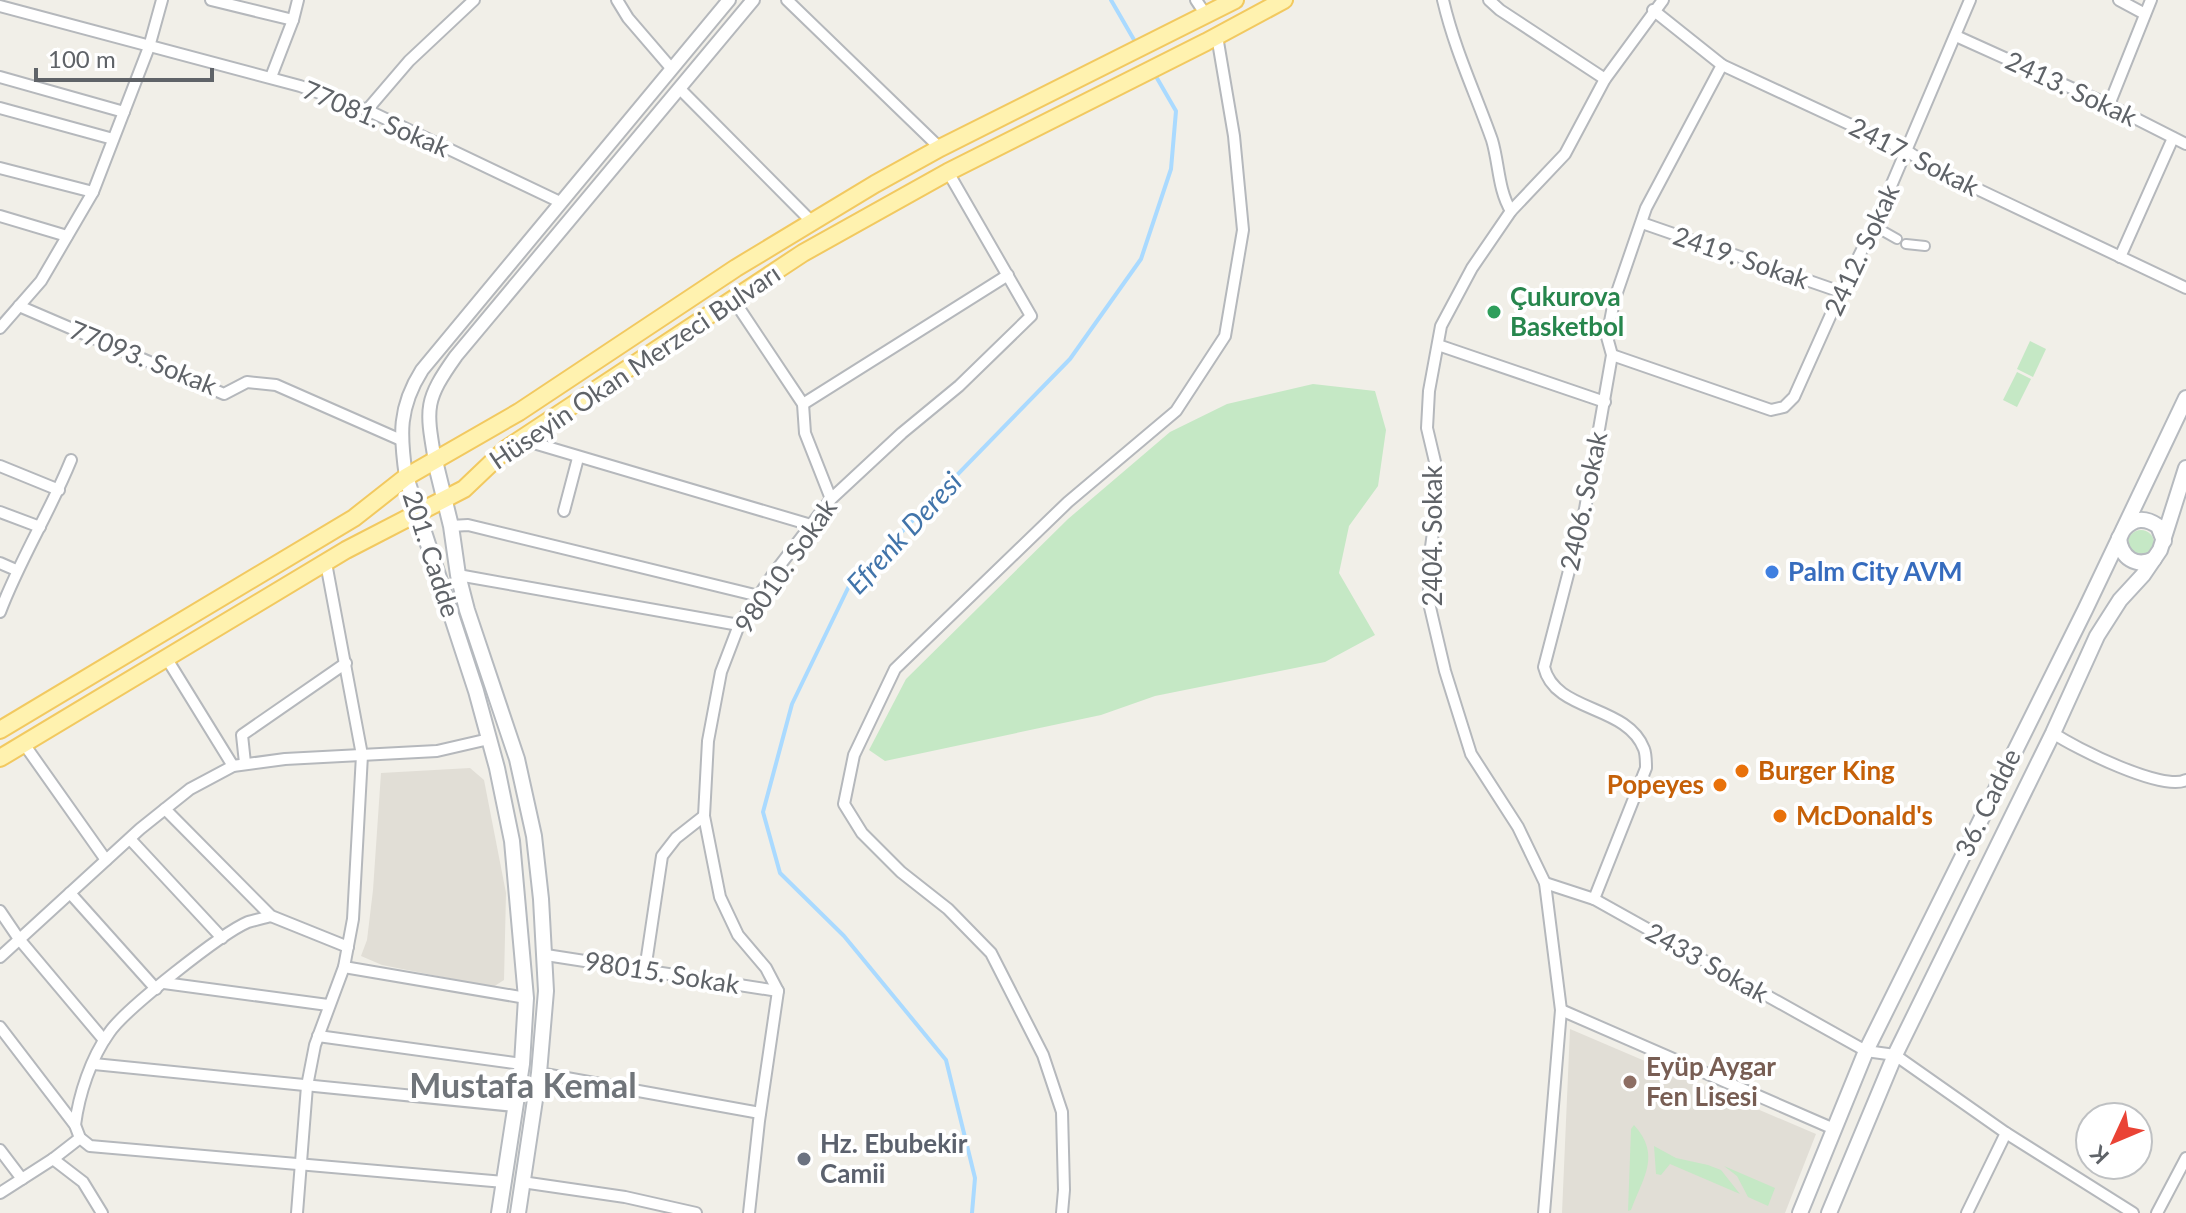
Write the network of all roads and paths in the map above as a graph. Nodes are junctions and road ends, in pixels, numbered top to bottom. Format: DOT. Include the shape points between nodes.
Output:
graph roads {
  1 [pos="162,0"];
  2 [pos="211,0"];
  3 [pos="298,0"];
  4 [pos="474,0"];
  5 [pos="617,0"];
  6 [pos="729,0"];
  7 [pos="753,0"];
  8 [pos="787,0"];
  9 [pos="1196,0"];
  10 [pos="1235,0"];
  11 [pos="1284,0"];
  12 [pos="1443,0"];
  13 [pos="1489,0"];
  14 [pos="1663,0"];
  15 [pos="1970,0"];
  16 [pos="2119,0"];
  17 [pos="2151,0"];
  18 [pos="0,6"];
  19 [pos="1653,10"];
  20 [pos="2145,14"];
  21 [pos="1199,18"];
  22 [pos="293,20"];
  23 [pos="1956,36"];
  24 [pos="1212,39"];
  25 [pos="149,47"];
  26 [pos="1722,65"];
  27 [pos="671,68"];
  28 [pos="0,77"];
  29 [pos="271,77"];
  30 [pos="1605,79"];
  31 [pos="680,89"];
  32 [pos="2109,105"];
  33 [pos="0,108"];
  34 [pos="367,110"];
  35 [pos="124,112"];
  36 [pos="2173,138"];
  37 [pos="113,139"];
  38 [pos="2186,144"];
  39 [pos="940,148"];
  40 [pos="1907,151"];
  41 [pos="0,168"];
  42 [pos="948,172"];
  43 [pos="93,192"];
  44 [pos="560,202"];
  45 [pos="1511,211"];
  46 [pos="0,216"];
  47 [pos="812,222"];
  48 [pos="1642,223"];
  49 [pos="1874,226"];
  50 [pos="67,236"];
  51 [pos="1897,239"];
  52 [pos="1906,244"];
  53 [pos="1925,246"];
  54 [pos="2120,257"];
  55 [pos="1008,275"];
  56 [pos="2186,288"];
  57 [pos="1841,292"];
  58 [pos="733,299"];
  59 [pos="10,310"];
  60 [pos="0,328"];
  61 [pos="1438,345"];
  62 [pos="1612,355"];
  63 [pos="2186,398"];
  64 [pos="1605,402"];
  65 [pos="803,404"];
  66 [pos="520,439"];
  67 [pos="401,440"];
  68 [pos="578,458"];
  69 [pos="71,460"];
  70 [pos="435,461"];
  71 [pos="0,466"];
  72 [pos="2186,468"];
  73 [pos="406,477"];
  74 [pos="59,490"];
  75 [pos="445,499"];
  76 [pos="831,499"];
  77 [pos="564,511"];
  78 [pos="0,512"];
  79 [pos="418,512"];
  80 [pos="811,525"];
  81 [pos="451,526"];
  82 [pos="40,527"];
  83 [pos="2121,534"];
  84 [pos="2164,541"];
  85 [pos="2154,559"];
  86 [pos="0,563"];
  87 [pos="326,563"];
  88 [pos="16,570"];
  89 [pos="458,575"];
  90 [pos="759,596"];
  91 [pos="0,612"];
  92 [pos="739,625"];
  93 [pos="167,659"];
  94 [pos="346,663"];
  95 [pos="0,730"];
  96 [pos="2053,733"];
  97 [pos="489,739"];
  98 [pos="24,744"];
  99 [pos="362,755"];
  100 [pos="0,758"];
  101 [pos="245,763"];
  102 [pos="233,766"];
  103 [pos="2186,780"];
  104 [pos="165,809"];
  105 [pos="704,816"];
  106 [pos="130,839"];
  107 [pos="106,860"];
  108 [pos="1545,883"];
  109 [pos="70,893"];
  110 [pos="1594,899"];
  111 [pos="0,911"];
  112 [pos="271,916"];
  113 [pos="222,938"];
  114 [pos="19,939"];
  115 [pos="348,947"];
  116 [pos="546,955"];
  117 [pos="0,957"];
  118 [pos="344,967"];
  119 [pos="645,970"];
  120 [pos="160,986"];
  121 [pos="778,991"];
  122 [pos="526,998"];
  123 [pos="328,1005"];
  124 [pos="1561,1010"];
  125 [pos="0,1027"];
  126 [pos="318,1036"];
  127 [pos="104,1040"];
  128 [pos="1866,1051"];
  129 [pos="1895,1055"];
  130 [pos="94,1064"];
  131 [pos="522,1064"];
  132 [pos="539,1073"];
  133 [pos="307,1086"];
  134 [pos="514,1106"];
  135 [pos="760,1113"];
  136 [pos="75,1125"];
  137 [pos="1834,1129"];
  138 [pos="2006,1133"];
  139 [pos="80,1138"];
  140 [pos="0,1150"];
  141 [pos="2186,1158"];
  142 [pos="53,1159"];
  143 [pos="301,1164"];
  144 [pos="22,1179"];
  145 [pos="504,1182"];
  146 [pos="522,1182"];
  147 [pos="0,1193"];
  148 [pos="643,1201"];
  149 [pos="102,1213"];
  150 [pos="297,1213"];
  151 [pos="499,1213"];
  152 [pos="518,1213"];
  153 [pos="641,1213"];
  154 [pos="696,1213"];
  155 [pos="749,1213"];
  156 [pos="1062,1213"];
  157 [pos="1544,1213"];
  158 [pos="1800,1213"];
  159 [pos="1829,1213"];
  160 [pos="1967,1213"];
  161 [pos="2133,1213"];
  162 [pos="2157,1213"];
  1 -- 25 [label="street"];
  2 -- 22 [label="street"];
  3 -- 22 [label="street"];
  4 -- 34 [label="street" via="409,61"];
  5 -- 27 [label="street"];
  6 -- 27 [label="street, 201. Cadde"];
  7 -- 31 [label="street, 201. Cadde"];
  8 -- 39 [label="street"];
  9 -- 21 [label="street"];
  10 -- 21 [label="main road, Hüseyin Okan Merzeci Bulvarı"];
  11 -- 24 [label="main road, Hüseyin Okan Merzeci Bulvarı"];
  12 -- 45 [label="street"];
  13 -- 30 [label="street"];
  14 -- 19 [label="street, 2404. Sokak"];
  15 -- 23 [label="street, 2412. Sokak"];
  16 -- 20 [label="street"];
  17 -- 20 [label="street"];
  18 -- 25 [label="street, 77081. Sokak"];
  19 -- 26 [label="street, 2417. Sokak"];
  19 -- 30 [label="street, 2404. Sokak"];
  20 -- 32 [label="street"];
  21 -- 39 [label="main road, Hüseyin Okan Merzeci Bulvarı"];
  22 -- 29 [label="street"];
  23 -- 32 [label="street, 2413. Sokak"];
  23 -- 40 [label="street, 2412. Sokak"];
  24 -- 42 [label="main road, Hüseyin Okan Merzeci Bulvarı"];
  24 -- 156 [label="street" via="1234,136 1243,230 1225,336 1176,411 1068,502 895,669 854,755 844,804 862,833 991,953 1043,1055 1062,1112"];
  25 -- 29 [label="street, 77081. Sokak"];
  25 -- 35 [label="street"];
  26 -- 40 [label="street, 2417. Sokak"];
  26 -- 48 [label="street, 2406. Sokak"];
  27 -- 44 [label="street, 201. Cadde"];
  28 -- 35 [label="street"];
  29 -- 34 [label="street, 77081. Sokak"];
  30 -- 45 [label="street, 2404. Sokak" via="1565,154"];
  31 -- 47 [label="street"];
  31 -- 70 [label="street, 201. Cadde" via="436,384 428,406"];
  32 -- 36 [label="street, 2413. Sokak"];
  33 -- 37 [label="street"];
  34 -- 44 [label="street, 77081. Sokak"];
  35 -- 37 [label="street"];
  36 -- 38 [label="street, 2413. Sokak"];
  36 -- 54 [label="street"];
  37 -- 43 [label="street"];
  39 -- 47 [label="main road, Hüseyin Okan Merzeci Bulvarı"];
  40 -- 49 [label="street, 2412. Sokak"];
  40 -- 54 [label="street, 2417. Sokak"];
  41 -- 43 [label="street"];
  42 -- 55 [label="street"];
  42 -- 58 [label="main road, Hüseyin Okan Merzeci Bulvarı" via="803,253"];
  43 -- 50 [label="street"];
  44 -- 67 [label="street, 201. Cadde" via="422,370 410,389"];
  45 -- 61 [label="street, 2404. Sokak" via="1451,303"];
  46 -- 50 [label="street"];
  47 -- 70 [label="main road, Hüseyin Okan Merzeci Bulvarı"];
  48 -- 57 [label="street, 2419. Sokak"];
  48 -- 62 [label="street, 2406. Sokak" via="1614,301 1607,337"];
  49 -- 51 [label="street"];
  49 -- 57 [label="street, 2412. Sokak"];
  50 -- 59 [label="street" via="41,281"];
  52 -- 53 [label="street"];
  54 -- 56 [label="street, 2417. Sokak"];
  55 -- 65 [label="street"];
  55 -- 76 [label="street, 98010. Sokak" via="1031,316"];
  57 -- 62 [label="street, 2412. Sokak" via="1794,397 1784,407 1771,410"];
  58 -- 65 [label="street"];
  58 -- 66 [label="main road, Hüseyin Okan Merzeci Bulvarı"];
  59 -- 60 [label="street"];
  59 -- 67 [label="street, 77093. Sokak" via="224,394 247,382 276,385"];
  61 -- 64 [label="street"];
  61 -- 108 [label="street, 2404. Sokak" via="1427,428 1438,495 1429,603 1471,754 1518,827"];
  62 -- 64 [label="street, 2406. Sokak"];
  63 -- 83 [label="main road, 36. Cadde"];
  64 -- 110 [label="street, 2406. Sokak" via="1585,509 1544,667 1547,681 1559,692 1618,722 1644,748 1646,768"];
  65 -- 76 [label="street" via="805,433"];
  66 -- 68 [label="street"];
  66 -- 75 [label="main road, Hüseyin Okan Merzeci Bulvarı" via="464,489"];
  67 -- 73 [label="street, 201. Cadde"];
  68 -- 77 [label="street"];
  68 -- 80 [label="street"];
  69 -- 74 [label="street"];
  70 -- 73 [label="main road, Hüseyin Okan Merzeci Bulvarı"];
  70 -- 75 [label="main road, 201. Cadde"];
  71 -- 74 [label="street"];
  72 -- 84 [label="main road"];
  73 -- 79 [label="main road, 201. Cadde"];
  73 -- 95 [label="main road, Hüseyin Okan Merzeci Bulvarı" via="354,518"];
  74 -- 82 [label="street"];
  75 -- 79 [label="main road, Hüseyin Okan Merzeci Bulvarı"];
  75 -- 81 [label="main road, 201. Cadde"];
  76 -- 80 [label="street, 98010. Sokak"];
  78 -- 82 [label="street"];
  79 -- 87 [label="main road, Hüseyin Okan Merzeci Bulvarı"];
  79 -- 97 [label="main road, 201. Cadde"];
  80 -- 90 [label="street, 98010. Sokak"];
  81 -- 89 [label="main road, 201. Cadde"];
  81 -- 90 [label="street" via="468,525"];
  82 -- 88 [label="street"];
  83 -- 84 [label="main road" via="2132,521 2146,520 2158,526"];
  83 -- 85 [label="main road" via="2122,551 2132,561"];
  83 -- 128 [label="main road, 36. Cadde"];
  84 -- 85 [label="main road"];
  85 -- 96 [label="main road" via="2097,636"];
  86 -- 88 [label="street"];
  87 -- 93 [label="main road, Hüseyin Okan Merzeci Bulvarı"];
  87 -- 94 [label="street"];
  88 -- 91 [label="street"];
  89 -- 92 [label="street"];
  89 -- 116 [label="main road, 201. Cadde" via="517,759 534,836"];
  90 -- 92 [label="street, 98010. Sokak"];
  92 -- 105 [label="street, 98010. Sokak" via="721,672 708,741"];
  93 -- 98 [label="main road, Hüseyin Okan Merzeci Bulvarı"];
  93 -- 102 [label="street"];
  94 -- 99 [label="street"];
  94 -- 101 [label="street" via="242,735"];
  96 -- 103 [label="street" via="2155,779 2179,784"];
  96 -- 129 [label="main road"];
  97 -- 99 [label="street" via="437,751"];
  97 -- 122 [label="main road, 201. Cadde" via="512,841"];
  98 -- 100 [label="main road, Hüseyin Okan Merzeci Bulvarı"];
  98 -- 107 [label="street"];
  99 -- 101 [label="street"];
  99 -- 115 [label="street"];
  101 -- 102 [label="street"];
  102 -- 104 [label="street"];
  104 -- 106 [label="street"];
  104 -- 112 [label="street"];
  105 -- 119 [label="street" via="662,856"];
  105 -- 121 [label="street, 98010. Sokak" via="720,897 738,935"];
  106 -- 107 [label="street"];
  106 -- 113 [label="street"];
  107 -- 109 [label="street"];
  108 -- 110 [label="street, 2433 Sokak"];
  108 -- 124 [label="street, 2404. Sokak"];
  109 -- 114 [label="street"];
  109 -- 120 [label="street"];
  110 -- 128 [label="street, 2433 Sokak"];
  111 -- 114 [label="street"];
  112 -- 113 [label="street"];
  112 -- 115 [label="street"];
  113 -- 120 [label="street"];
  114 -- 117 [label="street"];
  114 -- 127 [label="street"];
  115 -- 118 [label="street"];
  116 -- 119 [label="street, 98015. Sokak"];
  116 -- 132 [label="main road, 201. Cadde"];
  118 -- 122 [label="street"];
  118 -- 123 [label="street"];
  119 -- 121 [label="street, 98015. Sokak"];
  120 -- 123 [label="street"];
  120 -- 127 [label="street"];
  121 -- 135 [label="street"];
  122 -- 131 [label="main road, 201. Cadde"];
  123 -- 126 [label="street"];
  124 -- 137 [label="street"];
  124 -- 157 [label="street, 2404. Sokak"];
  125 -- 136 [label="street"];
  126 -- 131 [label="street"];
  126 -- 133 [label="street"];
  127 -- 130 [label="street"];
  128 -- 129 [label="street"];
  128 -- 137 [label="main road, 36. Cadde"];
  129 -- 138 [label="street"];
  129 -- 159 [label="main road"];
  130 -- 133 [label="street"];
  130 -- 136 [label="street"];
  131 -- 134 [label="main road, 201. Cadde"];
  132 -- 135 [label="street"];
  132 -- 146 [label="main road, 201. Cadde"];
  133 -- 134 [label="street"];
  133 -- 143 [label="street"];
  134 -- 145 [label="main road, 201. Cadde"];
  135 -- 155 [label="street"];
  136 -- 139 [label="street"];
  137 -- 158 [label="main road, 36. Cadde"];
  138 -- 160 [label="street"];
  138 -- 161 [label="street"];
  139 -- 142 [label="street"];
  139 -- 143 [label="street" via="90,1146"];
  140 -- 144 [label="street"];
  141 -- 162 [label="street"];
  142 -- 144 [label="street"];
  142 -- 149 [label="street" via="83,1182"];
  143 -- 145 [label="street"];
  143 -- 150 [label="street"];
  144 -- 147 [label="street"];
  145 -- 151 [label="main road, 201. Cadde"];
  146 -- 148 [label="street"];
  146 -- 152 [label="main road, 201. Cadde"];
  148 -- 153 [label="street"];
  148 -- 154 [label="street"];
}
